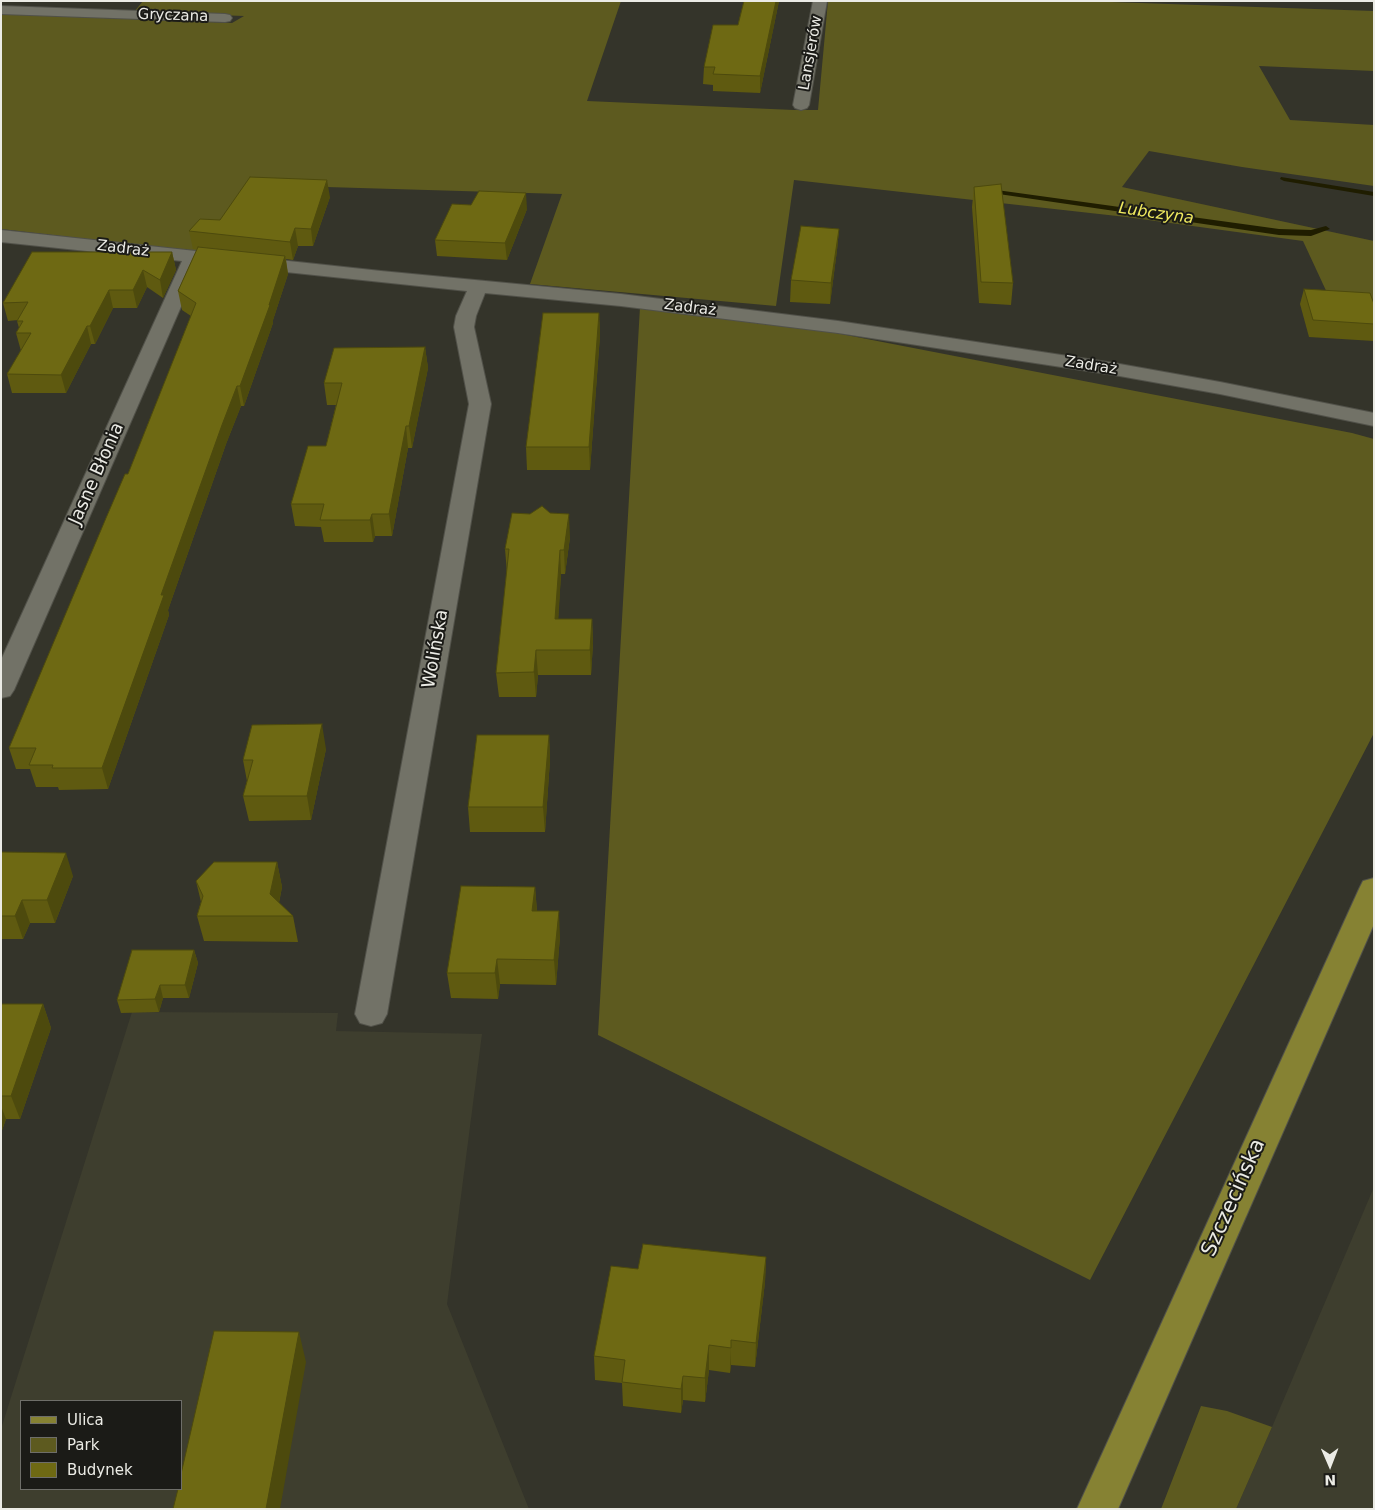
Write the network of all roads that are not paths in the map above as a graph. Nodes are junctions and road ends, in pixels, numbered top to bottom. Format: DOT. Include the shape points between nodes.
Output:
graph roads {
  1 [pos="820,1"];
  2 [pos="1,10"];
  3 [pos="225,18"];
  4 [pos="801,105"];
  5 [pos="1,236"];
  6 [pos="193,258"];
  7 [pos="478,287"];
  8 [pos="1374,420"];
  9 [pos="1,690"];
  10 [pos="1374,889"];
  11 [pos="371,1014"];
  12 [pos="1097,1509"];
  1 -- 4 [label="street, Lansjerów"];
  2 -- 3 [label="street, Gryczana"];
  5 -- 6 [label="street, Zadraż"];
  6 -- 7 [label="street, Zadraż"];
  6 -- 9 [label="street, Jasne Błonia"];
  7 -- 8 [label="street, Zadraż" via="730,313 982,348 1220,388"];
  7 -- 11 [label="street, Wolińska" via="464,327 480,404"];
  10 -- 12 [label="main road, Szczecińska"];
}
